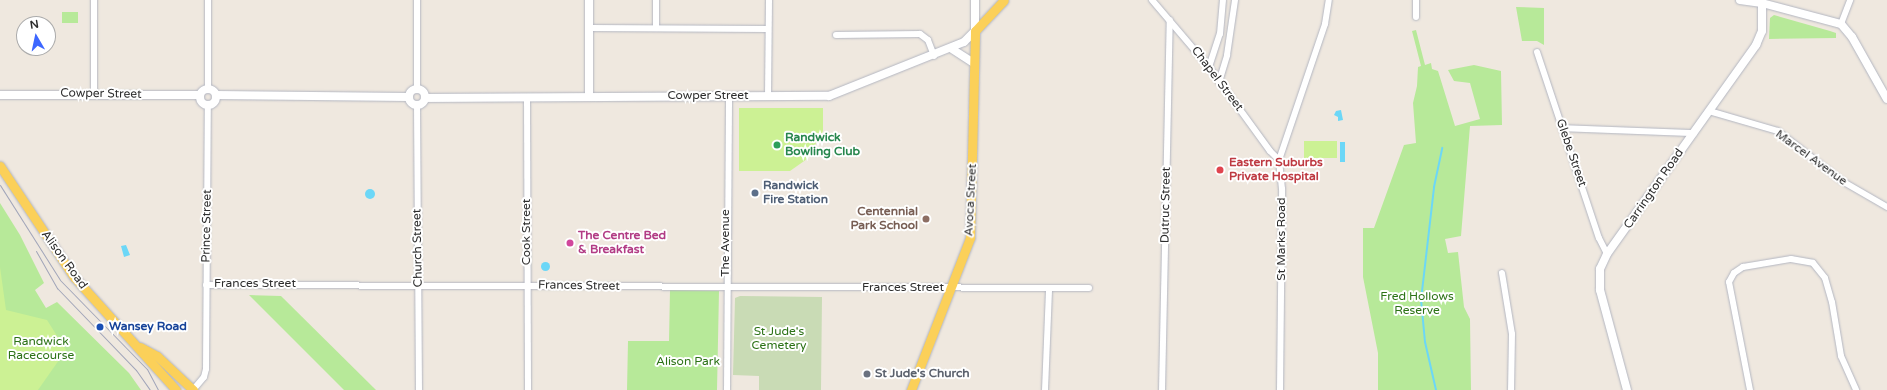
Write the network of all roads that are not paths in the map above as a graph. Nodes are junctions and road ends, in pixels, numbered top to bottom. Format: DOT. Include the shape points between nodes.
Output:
graph roads {
  1 [pos="94,0"];
  2 [pos="208,0"];
  3 [pos="417,0"];
  4 [pos="590,0"];
  5 [pos="656,0"];
  6 [pos="769,0"];
  7 [pos="975,0"];
  8 [pos="1004,0"];
  9 [pos="1152,0"];
  10 [pos="1223,0"];
  11 [pos="1235,0"];
  12 [pos="1329,0"];
  13 [pos="1416,0"];
  14 [pos="1740,0"];
  15 [pos="1850,0"];
  16 [pos="1762,2"];
  17 [pos="1416,17"];
  18 [pos="1170,20"];
  19 [pos="1841,24"];
  20 [pos="590,28"];
  21 [pos="656,28"];
  22 [pos="768,29"];
  23 [pos="975,30"];
  24 [pos="836,35"];
  25 [pos="952,49"];
  26 [pos="1536,52"];
  27 [pos="934,56"];
  28 [pos="975,64"];
  29 [pos="1210,67"];
  30 [pos="1219,82"];
  31 [pos="208,88"];
  32 [pos="416,89"];
  33 [pos="1,94"];
  34 [pos="94,95"];
  35 [pos="199,95"];
  36 [pos="216,95"];
  37 [pos="729,96"];
  38 [pos="768,96"];
  39 [pos="408,97"];
  40 [pos="527,97"];
  41 [pos="589,97"];
  42 [pos="425,98"];
  43 [pos="1887,99"];
  44 [pos="208,105"];
  45 [pos="417,105"];
  46 [pos="1709,111"];
  47 [pos="1562,128"];
  48 [pos="1694,133"];
  49 [pos="1279,160"];
  50 [pos="0,166"];
  51 [pos="1887,207"];
  52 [pos="1607,254"];
  53 [pos="1502,273"];
  54 [pos="206,285"];
  55 [pos="528,285"];
  56 [pos="418,287"];
  57 [pos="727,288"];
  58 [pos="952,288"];
  59 [pos="1089,288"];
  60 [pos="1049,289"];
  61 [pos="139,346"];
  62 [pos="176,390"];
  63 [pos="193,390"];
  64 [pos="419,390"];
  65 [pos="528,390"];
  66 [pos="727,390"];
  67 [pos="911,390"];
  68 [pos="1045,390"];
  69 [pos="1162,390"];
  70 [pos="1280,390"];
  71 [pos="1511,390"];
  72 [pos="1627,390"];
  73 [pos="1750,390"];
  74 [pos="1856,390"];
  1 -- 34 [label="street"];
  2 -- 31 [label="street"];
  3 -- 32 [label="street"];
  4 -- 20 [label="main road"];
  5 -- 21 [label="street"];
  6 -- 22 [label="street"];
  7 -- 23 [label="main road, Avoca Street"];
  8 -- 23 [label="main road"];
  9 -- 18 [label="street, Chapel Street"];
  10 -- 29 [label="street" via="1220,34"];
  11 -- 30 [label="street" via="1227,55"];
  12 -- 49 [label="street, St Marks Road" via="1325,24"];
  13 -- 17 [label="street"];
  14 -- 16 [label="main road"];
  15 -- 19 [label="street"];
  16 -- 19 [label="main road"];
  16 -- 46 [label="main road, Carrington Road" via="1760,37"];
  18 -- 29 [label="street, Chapel Street"];
  18 -- 69 [label="street, Dutruc Street"];
  19 -- 43 [label="main road" via="1852,37"];
  20 -- 21 [label="street"];
  20 -- 41 [label="main road"];
  21 -- 22 [label="street"];
  22 -- 38 [label="street"];
  23 -- 25 [label="main road, Cowper Street" via="964,42"];
  23 -- 28 [label="main road, Avoca Street"];
  24 -- 27 [label="street" via="920,34 928,40"];
  25 -- 27 [label="main road, Cowper Street"];
  25 -- 28 [label="main road"];
  26 -- 47 [label="street, Glebe Street"];
  27 -- 38 [label="main road, Cowper Street" via="834,95"];
  28 -- 58 [label="main road, Avoca Street" via="971,232"];
  29 -- 30 [label="street, Chapel Street"];
  30 -- 49 [label="street, Chapel Street"];
  31 -- 35 [label="main road"];
  31 -- 36 [label="main road"];
  32 -- 39 [label="main road" via="410,92"];
  32 -- 42 [label="main road" via="423,92"];
  33 -- 34 [label="main road, Cowper Street"];
  34 -- 35 [label="main road, Cowper Street"];
  35 -- 44 [label="main road" via="201,102"];
  36 -- 39 [label="main road"];
  36 -- 44 [label="main road" via="215,101"];
  37 -- 38 [label="main road, Cowper Street"];
  37 -- 41 [label="main road, Cowper Street"];
  37 -- 57 [label="street, The Avenue"];
  39 -- 45 [label="main road" via="411,103"];
  40 -- 41 [label="main road, Cowper Street"];
  40 -- 42 [label="main road, Cowper Street"];
  40 -- 55 [label="street, Cook Street"];
  42 -- 45 [label="main road"];
  44 -- 54 [label="street, Prince Street"];
  45 -- 56 [label="street, Church Street"];
  46 -- 48 [label="main road, Carrington Road"];
  46 -- 51 [label="street, Marcel Avenue" via="1778,131 1842,182"];
  47 -- 48 [label="street"];
  47 -- 52 [label="street, Glebe Street" via="1599,238"];
  48 -- 52 [label="main road, Carrington Road"];
  49 -- 70 [label="street, St Marks Road" via="1282,189"];
  50 -- 61 [label="main road, Alison Road" via="74,277"];
  52 -- 72 [label="main road, Carrington Road" via="1600,269 1599,283"];
  53 -- 71 [label="street" via="1512,334"];
  54 -- 56 [label="street, Frances Street"];
  54 -- 63 [label="street, Prince Street" via="206,373"];
  55 -- 56 [label="street, Frances Street"];
  55 -- 57 [label="street, Frances Street"];
  55 -- 65 [label="street, Cook Street"];
  56 -- 64 [label="street, Church Street"];
  57 -- 58 [label="street, Frances Street"];
  57 -- 66 [label="street, The Avenue"];
  58 -- 60 [label="street, Frances Street"];
  58 -- 67 [label="main road, Avoca Street"];
  59 -- 60 [label="street, Frances Street"];
  60 -- 68 [label="street"];
  61 -- 62 [label="main road, Alison Road" via="151,364"];
  61 -- 63 [label="main road, Alison Road" via="157,356"];
  73 -- 74 [label="street" via="1729,282 1734,273 1743,266 1791,259 1813,263 1825,278 1832,302 1841,356"];
}
